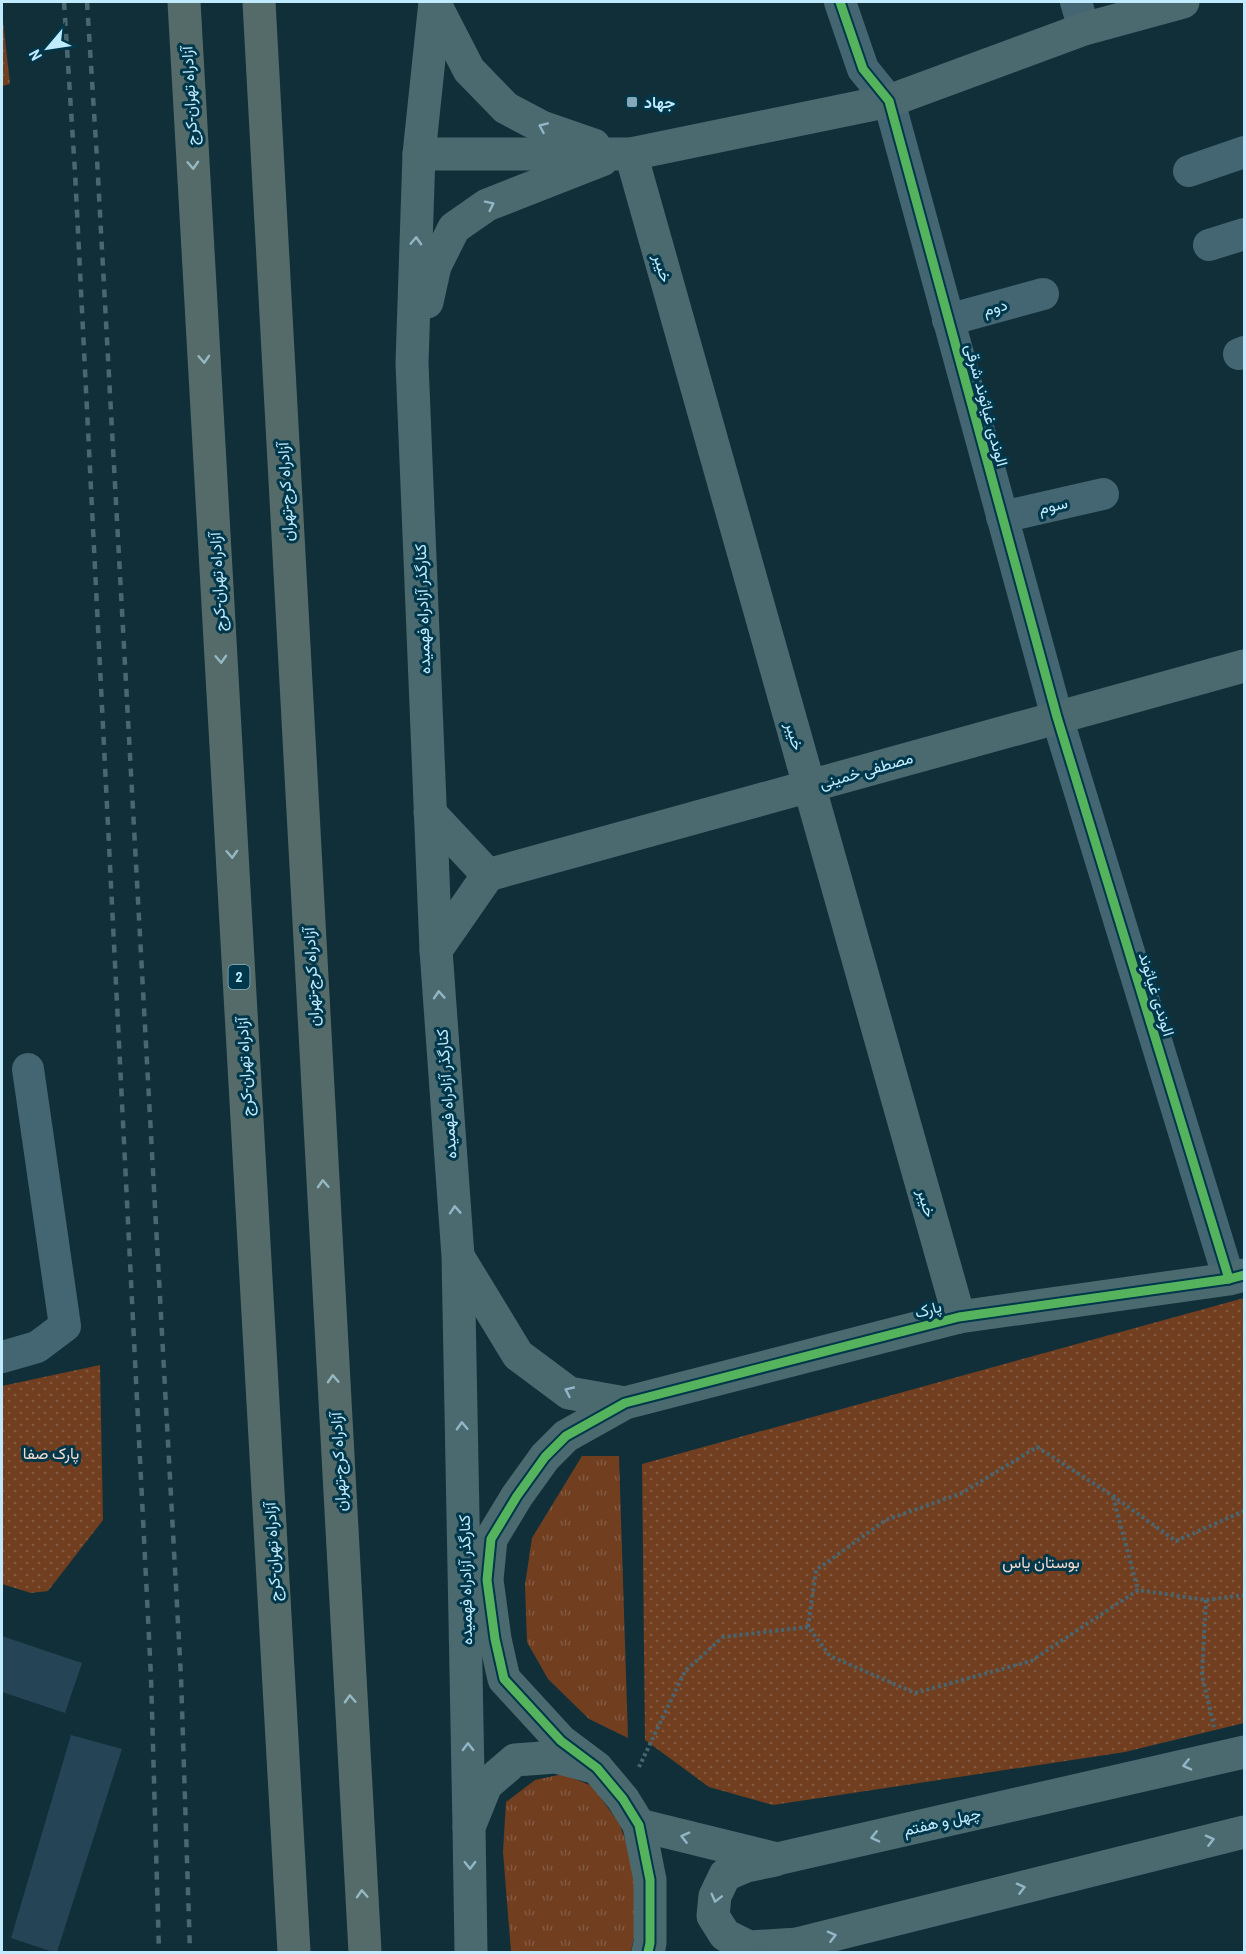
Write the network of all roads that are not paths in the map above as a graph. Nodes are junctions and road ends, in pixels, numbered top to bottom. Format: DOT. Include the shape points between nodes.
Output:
graph roads {
  1 [pos="184,2"];
  2 [pos="259,2"];
  3 [pos="840,2"];
  4 [pos="1183,2"];
  5 [pos="435,3"];
  6 [pos="1080,15"];
  7 [pos="889,101"];
  8 [pos="1245,152"];
  9 [pos="419,154"];
  10 [pos="624,154"];
  11 [pos="1189,171"];
  12 [pos="1245,234"];
  13 [pos="1209,245"];
  14 [pos="1043,294"];
  15 [pos="948,320"];
  16 [pos="412,363"];
  17 [pos="1104,494"];
  18 [pos="1002,517"];
  19 [pos="1245,666"];
  20 [pos="1057,717"];
  21 [pos="809,786"];
  22 [pos="430,813"];
  23 [pos="488,875"];
  24 [pos="436,950"];
  25 [pos="28,1068"];
  26 [pos="458,1256"];
  27 [pos="1237,1277"];
  28 [pos="959,1317"];
  29 [pos="2,1357"];
  30 [pos="626,1403"];
  31 [pos="464,1477"];
  32 [pos="487,1580"];
  33 [pos="1232,1755"];
  34 [pos="597,1768"];
  35 [pos="631,1812"];
  36 [pos="470,1827"];
  37 [pos="1245,1832"];
  38 [pos="777,1859"];
  39 [pos="789,1948"];
  40 [pos="294,1953"];
  41 [pos="365,1953"];
  42 [pos="471,1953"];
  43 [pos="648,1953"];
  1 -- 40 [label="highway, آزادراه تهران-کرج / 2, one-way"];
  41 -- 2 [label="highway, آزادراه کرج-تهران, one-way"];
  3 -- 7 [label="street" via="863,69"];
  4 -- 6 [label="street"];
  5 -- 9 [label="street"];
  10 -- 5 [label="street, one-way" via="542,127 506,108 469,70"];
  6 -- 7 [label="street"];
  7 -- 10 [label="street"];
  7 -- 15 [label="street, الوندی غیاثوند شرقی"];
  8 -- 11 [label="street"];
  9 -- 10 [label="street"];
  16 -- 9 [label="street, one-way"];
  16 -- 10 [label="street, one-way" via="435,266 454,228 487,205"];
  10 -- 21 [label="street, خیبر"];
  12 -- 13 [label="street"];
  14 -- 15 [label="street, دوم"];
  15 -- 18 [label="street, الوندی غیاثوند شرقی"];
  16 -- 22 [label="street, کنارگذر آزادراه فهمیده"];
  17 -- 18 [label="street, سوم"];
  18 -- 20 [label="street, الوندی غیاثوند شرقی"];
  19 -- 20 [label="street, مصطفی خمینی"];
  20 -- 21 [label="street, مصطفی خمینی"];
  20 -- 27 [label="street, الوندی غیاثوند"];
  21 -- 23 [label="street, مصطفی خمینی"];
  21 -- 28 [label="street, خیبر"];
  22 -- 23 [label="street"];
  22 -- 24 [label="street, کنارگذر آزادراه فهمیده"];
  23 -- 24 [label="street"];
  26 -- 24 [label="street, کنارگذر آزادراه فهمیده, one-way"];
  25 -- 29 [label="street" via="65,1326 37,1347"];
  30 -- 26 [label="street, one-way" via="569,1393 518,1355"];
  31 -- 26 [label="street, کنارگذر آزادراه فهمیده, one-way"];
  27 -- 28 [label="street, پارک"];
  28 -- 30 [label="street, پارک"];
  30 -- 32 [label="street" via="566,1436 545,1457 491,1539"];
  31 -- 32 [label="street"];
  36 -- 31 [label="street, کنارگذر آزادراه فهمیده, one-way"];
  32 -- 34 [label="street" via="504,1679 561,1741"];
  33 -- 38 [label="street, چهل و هفتم, one-way"];
  34 -- 35 [label="street"];
  34 -- 36 [label="street" via="556,1757 515,1760 486,1785"];
  38 -- 35 [label="street, چهل و هفتم, one-way"];
  35 -- 43 [label="street" via="651,1880"];
  36 -- 42 [label="street, کنارگذر آزادراه فهمیده, one-way"];
  39 -- 37 [label="street, one-way"];
  38 -- 39 [label="street, one-way" via="725,1875 715,1896 713,1917 725,1935 749,1947"];
}
